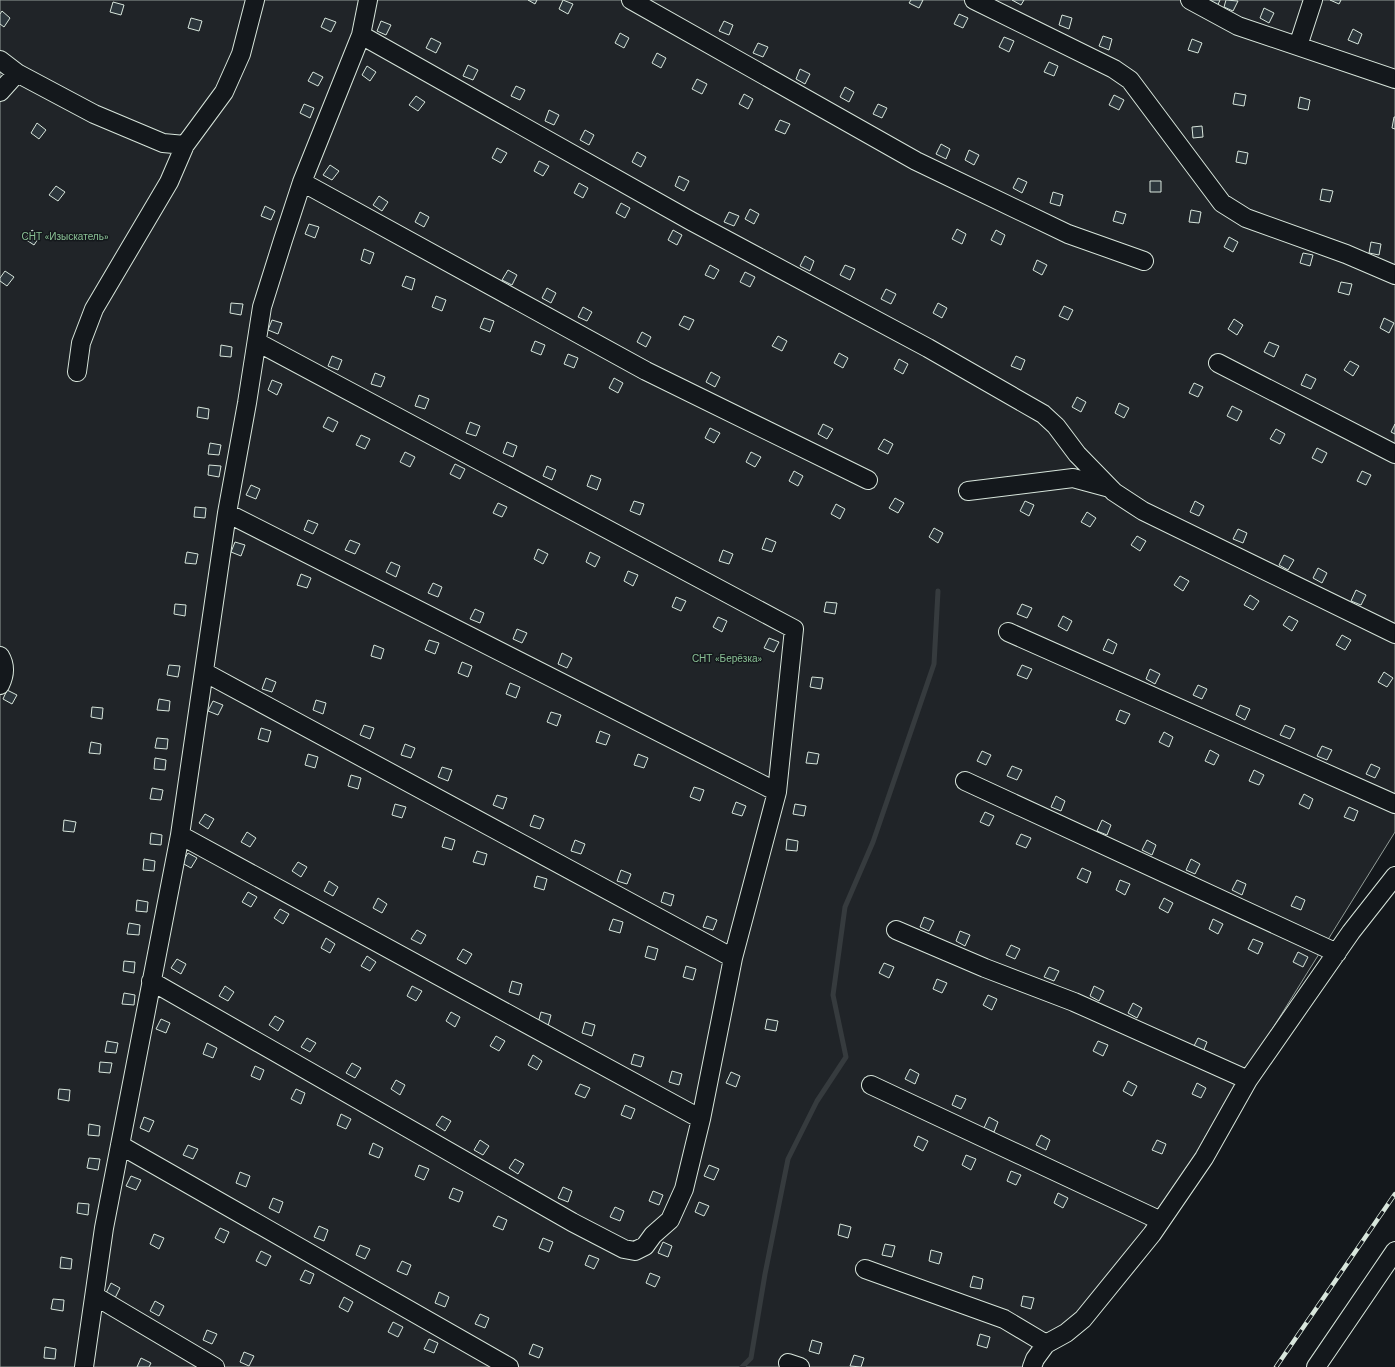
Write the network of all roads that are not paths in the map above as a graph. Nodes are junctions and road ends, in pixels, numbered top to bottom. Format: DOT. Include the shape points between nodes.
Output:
graph roads {
  1 [pos="255,0"];
  2 [pos="368,0"];
  3 [pos="631,0"];
  4 [pos="974,0"];
  5 [pos="1190,0"];
  6 [pos="1313,0"];
  7 [pos="362,35"];
  8 [pos="1298,46"];
  9 [pos="0,60"];
  10 [pos="17,73"];
  11 [pos="1395,79"];
  12 [pos="0,92"];
  13 [pos="185,145"];
  14 [pos="302,182"];
  15 [pos="1144,261"];
  16 [pos="1395,275"];
  17 [pos="257,342"];
  18 [pos="1218,363"];
  19 [pos="77,372"];
  20 [pos="1395,454"];
  21 [pos="868,480"];
  22 [pos="1110,488"];
  23 [pos="968,490"];
  24 [pos="227,513"];
  25 [pos="1008,632"];
  26 [pos="1395,634"];
  27 [pos="0,656"];
  28 [pos="204,672"];
  29 [pos="0,685"];
  30 [pos="965,781"];
  31 [pos="777,792"];
  32 [pos="1395,804"];
  33 [pos="180,835"];
  34 [pos="1395,876"];
  35 [pos="896,930"];
  36 [pos="1337,953"];
  37 [pos="733,958"];
  38 [pos="151,981"];
  39 [pos="1248,1080"];
  40 [pos="871,1085"];
  41 [pos="701,1119"];
  42 [pos="120,1145"];
  43 [pos="1161,1221"];
  44 [pos="1395,1250"];
  45 [pos="865,1269"];
  46 [pos="95,1296"];
  47 [pos="1046,1344"];
  48 [pos="84,1367"];
  49 [pos="215,1367"];
  50 [pos="510,1367"];
  51 [pos="1032,1367"];
  52 [pos="1316,1367"];
  1 -- 13 [label="lane" via="241,54 224,92"];
  2 -- 7 [label="lane"];
  3 -- 15 [label="lane" via="916,161 1068,234"];
  4 -- 16 [label="lane" via="1114,69 1130,80 1222,203 1246,218 1346,254"];
  5 -- 8 [label="lane" via="1238,26"];
  6 -- 8 [label="lane"];
  7 -- 14 [label="lane"];
  7 -- 22 [label="lane" via="684,217 928,348 1043,414"];
  8 -- 11 [label="lane"];
  9 -- 10 [label="lane"];
  10 -- 12 [label="lane"];
  10 -- 13 [label="lane" via="94,114 163,143"];
  13 -- 19 [label="lane" via="169,182 94,309 81,343"];
  14 -- 17 [label="lane" via="262,307"];
  14 -- 21 [label="lane" via="646,371"];
  17 -- 24 [label="lane"];
  17 -- 31 [label="lane" via="794,629"];
  18 -- 20 [label="lane"];
  22 -- 23 [label="lane" via="1073,478"];
  22 -- 26 [label="lane" via="1142,511"];
  24 -- 28 [label="lane"];
  24 -- 31 [label="lane"];
  25 -- 32 [label="lane"];
  27 -- 29 [label="lane" via="5,671"];
  28 -- 33 [label="lane"];
  28 -- 37 [label="lane"];
  30 -- 36 [label="lane"];
  31 -- 37 [label="lane"];
  33 -- 38 [label="lane"];
  33 -- 41 [label="lane"];
  34 -- 36 [label="lane"];
  35 -- 39 [label="lane" via="1074,1002"];
  36 -- 39 [label="lane"];
  37 -- 41 [label="lane"];
  38 -- 41 [label="lane" via="572,1222 624,1249 635,1251 645,1246 670,1220 684,1188"];
  38 -- 42 [label="lane"];
  39 -- 43 [label="lane" via="1204,1158"];
  40 -- 43 [label="lane"];
  42 -- 46 [label="lane" via="104,1228"];
  42 -- 50 [label="lane"];
  43 -- 47 [label="lane" via="1083,1319 1066,1333"];
  44 -- 52 [label="lane"];
  45 -- 47 [label="lane" via="1004,1319"];
  46 -- 48 [label="lane"];
  46 -- 49 [label="lane"];
  47 -- 51 [label="lane"];
}
